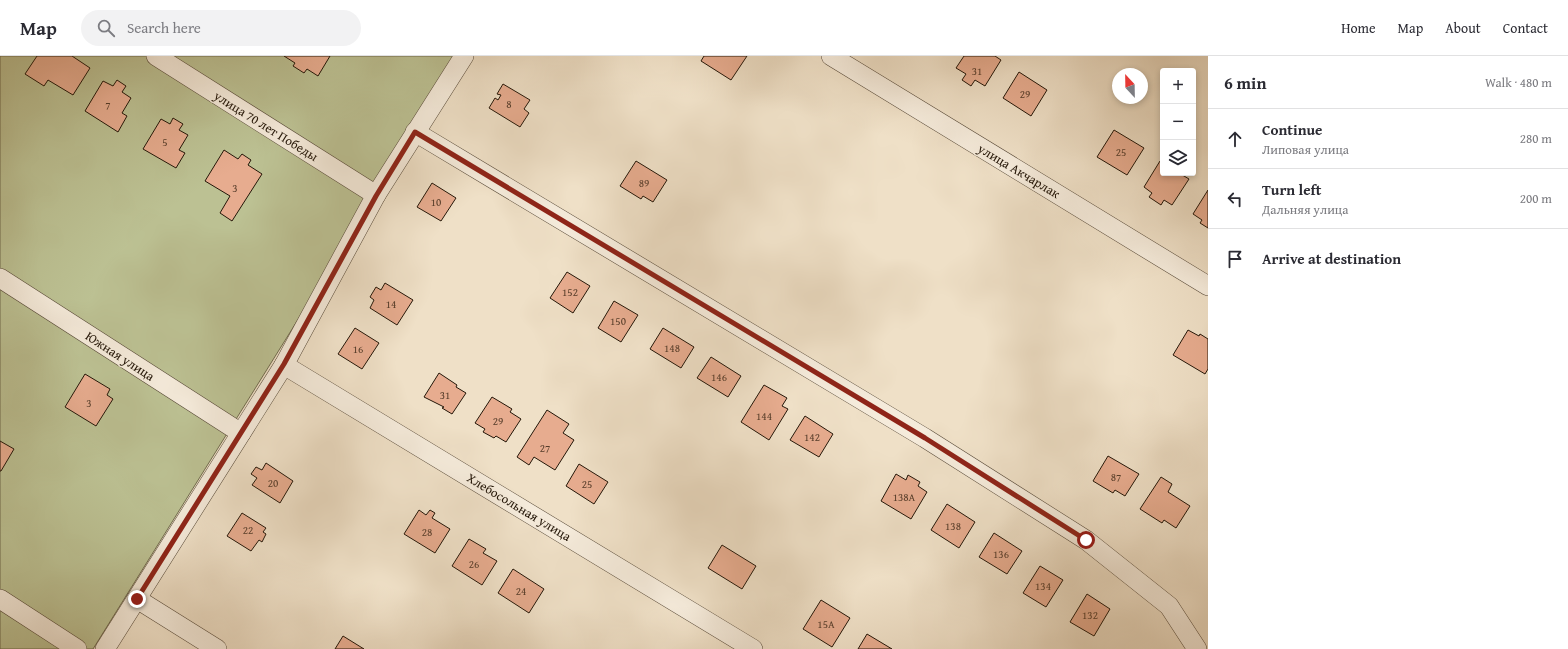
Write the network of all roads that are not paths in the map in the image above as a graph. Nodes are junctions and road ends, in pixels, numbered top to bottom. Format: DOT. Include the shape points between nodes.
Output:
graph roads {
  1 [pos="156,56"];
  2 [pos="464,56"];
  3 [pos="831,56"];
  4 [pos="415,132"];
  5 [pos="376,196"];
  6 [pos="0,278"];
  7 [pos="1208,286"];
  8 [pos="284,364"];
  9 [pos="241,433"];
  10 [pos="0,599"];
  11 [pos="137,599"];
  12 [pos="77,649"];
  13 [pos="105,649"];
  14 [pos="217,649"];
  15 [pos="754,649"];
  16 [pos="1197,649"];
  1 -- 5 [label="street, улица 70 лет Победы"];
  2 -- 4 [label="street"];
  3 -- 7 [label="street, улица Акчарлак"];
  4 -- 5 [label="street"];
  4 -- 16 [label="street" via="925,438 1086,540 1169,606"];
  5 -- 8 [label="street"];
  6 -- 9 [label="street, Южная улица"];
  8 -- 9 [label="street"];
  8 -- 15 [label="street, Хлебосольная улица"];
  9 -- 11 [label="street"];
  10 -- 12 [label="street"];
  11 -- 13 [label="street"];
  11 -- 14 [label="street"];
}
